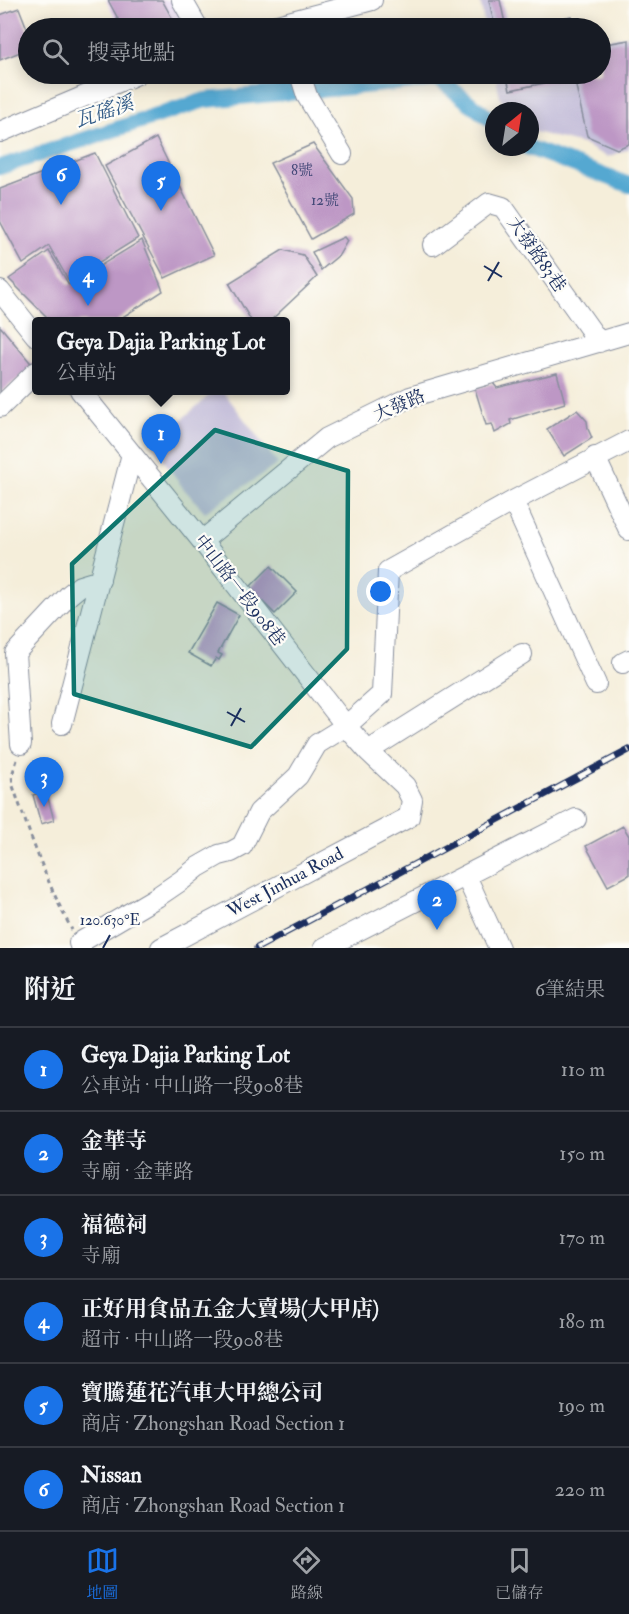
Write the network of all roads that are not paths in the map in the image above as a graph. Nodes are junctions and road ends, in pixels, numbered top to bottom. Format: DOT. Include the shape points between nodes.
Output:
graph roads {
  1 [pos="182,0"];
  2 [pos="372,0"];
  3 [pos="192,18"];
  4 [pos="310,18"];
  5 [pos="113,84"];
  6 [pos="303,84"];
  7 [pos="0,132"];
  8 [pos="342,154"];
  9 [pos="433,245"];
  10 [pos="0,291"];
  11 [pos="32,331"];
  12 [pos="629,333"];
  13 [pos="599,342"];
  14 [pos="32,376"];
  15 [pos="84,395"];
  16 [pos="0,407"];
  17 [pos="629,441"];
  18 [pos="132,454"];
  19 [pos="595,458"];
  20 [pos="513,501"];
  21 [pos="629,530"];
  22 [pos="202,541"];
  23 [pos="100,580"];
  24 [pos="15,653"];
  25 [pos="522,654"];
  26 [pos="0,669"];
  27 [pos="596,684"];
  28 [pos="62,724"];
  29 [pos="346,726"];
  30 [pos="21,744"];
  31 [pos="368,751"];
  32 [pos="409,817"];
  33 [pos="576,819"];
  34 [pos="466,876"];
  35 [pos="80,945"];
  36 [pos="161,948"];
  37 [pos="324,948"];
  38 [pos="499,948"];
  1 -- 3 [label="street"];
  2 -- 4 [label="street"];
  5 -- 7 [label="street"];
  6 -- 8 [label="street"];
  9 -- 13 [label="street, 大發路83巷" via="489,203 503,207"];
  10 -- 11 [label="street"];
  12 -- 13 [label="street, 大發路"];
  13 -- 22 [label="street, 大發路" via="410,397 327,438"];
  14 -- 16 [label="street"];
  15 -- 18 [label="street, 中山路一段908巷"];
  17 -- 19 [label="street"];
  18 -- 22 [label="street, 中山路一段908巷"];
  18 -- 23 [label="street"];
  19 -- 20 [label="street"];
  19 -- 21 [label="street"];
  20 -- 27 [label="street"];
  20 -- 29 [label="street" via="388,571 382,694"];
  22 -- 29 [label="street, 中山路一段908巷"];
  23 -- 24 [label="street" via="80,586 69,595"];
  23 -- 28 [label="street"];
  24 -- 26 [label="street"];
  24 -- 30 [label="street"];
  25 -- 31 [label="street"];
  29 -- 31 [label="street, 中山路一段908巷"];
  29 -- 35 [label="street" via="317,744 298,776 259,812 242,846 198,867"];
  31 -- 32 [label="street, 中山路一段908巷" via="405,786 412,800"];
  32 -- 36 [label="street, West Jinhua Road"];
  33 -- 34 [label="street"];
  34 -- 37 [label="street"];
  34 -- 38 [label="street"];
}
